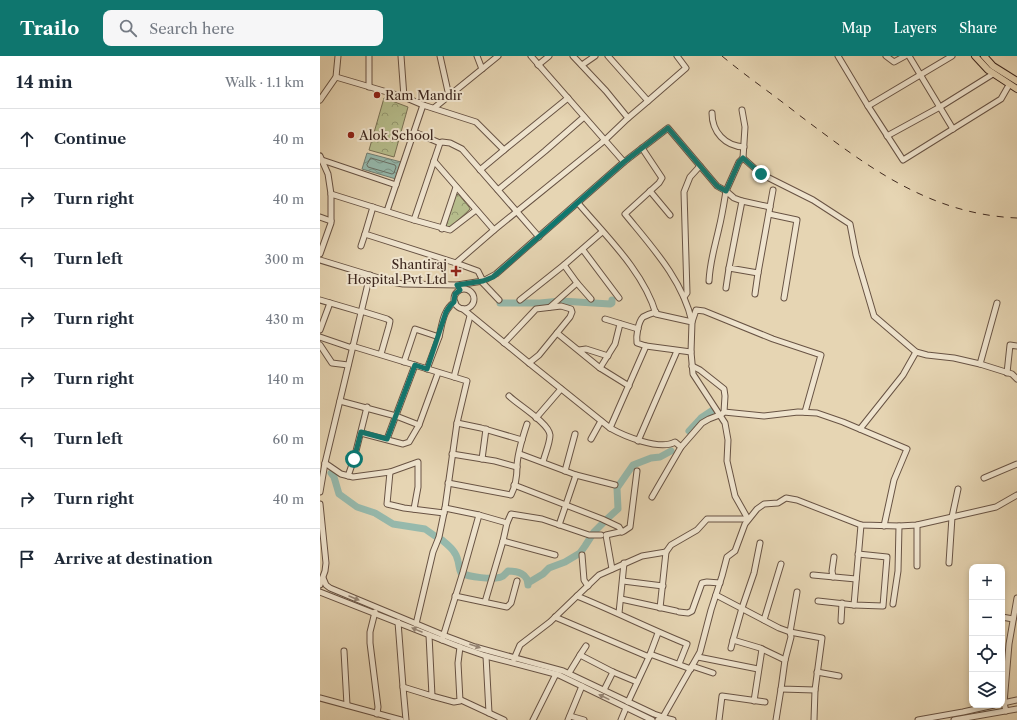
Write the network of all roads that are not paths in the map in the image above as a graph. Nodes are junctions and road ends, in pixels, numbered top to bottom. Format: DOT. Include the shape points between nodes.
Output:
graph roads {
  1 [pos="338,56"];
  2 [pos="369,56"];
  3 [pos="401,56"];
  4 [pos="440,56"];
  5 [pos="477,56"];
  6 [pos="498,56"];
  7 [pos="531,56"];
  8 [pos="549,56"];
  9 [pos="573,56"];
  10 [pos="595,56"];
  11 [pos="608,56"];
  12 [pos="677,56"];
  13 [pos="838,56"];
  14 [pos="886,56"];
  15 [pos="905,56"];
  16 [pos="909,56"];
  17 [pos="952,56"];
  18 [pos="975,56"];
  19 [pos="984,56"];
  20 [pos="538,64"];
  21 [pos="582,65"];
  22 [pos="482,69"];
  23 [pos="992,74"];
  24 [pos="920,75"];
  25 [pos="336,77"];
  26 [pos="1017,81"];
  27 [pos="1009,85"];
  28 [pos="369,87"];
  29 [pos="1017,90"];
  30 [pos="449,96"];
  31 [pos="404,97"];
  32 [pos="568,98"];
  33 [pos="320,100"];
  34 [pos="648,101"];
  35 [pos="423,105"];
  36 [pos="868,106"];
  37 [pos="940,107"];
  38 [pos="434,108"];
  39 [pos="742,110"];
  40 [pos="712,113"];
  41 [pos="584,117"];
  42 [pos="628,118"];
  43 [pos="953,129"];
  44 [pos="414,132"];
  45 [pos="887,136"];
  46 [pos="605,140"];
  47 [pos="440,143"];
  48 [pos="744,147"];
  49 [pos="642,148"];
  50 [pos="504,150"];
  51 [pos="321,158"];
  52 [pos="743,158"];
  53 [pos="434,161"];
  54 [pos="624,162"];
  55 [pos="700,166"];
  56 [pos="480,170"];
  57 [pos="396,185"];
  58 [pos="456,187"];
  59 [pos="498,190"];
  60 [pos="773,190"];
  61 [pos="650,191"];
  62 [pos="726,191"];
  63 [pos="331,194"];
  64 [pos="742,201"];
  65 [pos="578,203"];
  66 [pos="770,206"];
  67 [pos="373,207"];
  68 [pos="476,210"];
  69 [pos="387,211"];
  70 [pos="516,211"];
  71 [pos="769,214"];
  72 [pos="670,215"];
  73 [pos="320,217"];
  74 [pos="331,220"];
  75 [pos="414,220"];
  76 [pos="442,228"];
  77 [pos="494,230"];
  78 [pos="602,232"];
  79 [pos="365,234"];
  80 [pos="540,237"];
  81 [pos="361,246"];
  82 [pos="583,250"];
  83 [pos="320,254"];
  84 [pos="320,260"];
  85 [pos="456,263"];
  86 [pos="564,265"];
  87 [pos="729,268"];
  88 [pos="758,273"];
  89 [pos="370,275"];
  90 [pos="709,280"];
  91 [pos="482,281"];
  92 [pos="577,283"];
  93 [pos="458,287"];
  94 [pos="726,288"];
  95 [pos="755,294"];
  96 [pos="684,297"];
  97 [pos="619,298"];
  98 [pos="784,298"];
  99 [pos="591,299"];
  100 [pos="320,300"];
  101 [pos="499,300"];
  102 [pos="520,300"];
  103 [pos="330,302"];
  104 [pos="454,302"];
  105 [pos="554,303"];
  106 [pos="997,303"];
  107 [pos="463,309"];
  108 [pos="361,312"];
  109 [pos="656,312"];
  110 [pos="470,316"];
  111 [pos="605,319"];
  112 [pos="692,322"];
  113 [pos="620,324"];
  114 [pos="638,329"];
  115 [pos="320,330"];
  116 [pos="557,333"];
  117 [pos="320,337"];
  118 [pos="439,337"];
  119 [pos="504,343"];
  120 [pos="320,345"];
  121 [pos="646,346"];
  122 [pos="1017,346"];
  123 [pos="352,347"];
  124 [pos="579,350"];
  125 [pos="677,351"];
  126 [pos="690,352"];
  127 [pos="916,352"];
  128 [pos="381,354"];
  129 [pos="608,356"];
  130 [pos="404,362"];
  131 [pos="529,363"];
  132 [pos="980,364"];
  133 [pos="348,365"];
  134 [pos="415,365"];
  135 [pos="692,366"];
  136 [pos="600,368"];
  137 [pos="427,369"];
  138 [pos="438,373"];
  139 [pos="1012,373"];
  140 [pos="454,377"];
  141 [pos="1017,379"];
  142 [pos="629,386"];
  143 [pos="561,390"];
  144 [pos="509,396"];
  145 [pos="340,401"];
  146 [pos="367,407"];
  147 [pos="805,412"];
  148 [pos="722,414"];
  149 [pos="396,416"];
  150 [pos="536,418"];
  151 [pos="601,422"];
  152 [pos="457,424"];
  153 [pos="527,424"];
  154 [pos="418,425"];
  155 [pos="610,428"];
  156 [pos="486,429"];
  157 [pos="860,429"];
  158 [pos="361,432"];
  159 [pos="575,434"];
  160 [pos="387,439"];
  161 [pos="591,439"];
  162 [pos="522,440"];
  163 [pos="638,440"];
  164 [pos="681,447"];
  165 [pos="452,454"];
  166 [pos="520,454"];
  167 [pos="482,459"];
  168 [pos="543,462"];
  169 [pos="325,463"];
  170 [pos="1017,464"];
  171 [pos="517,467"];
  172 [pos="566,471"];
  173 [pos="637,471"];
  174 [pos="390,472"];
  175 [pos="576,475"];
  176 [pos="348,476"];
  177 [pos="984,478"];
  178 [pos="448,483"];
  179 [pos="514,485"];
  180 [pos="615,485"];
  181 [pos="958,489"];
  182 [pos="320,492"];
  183 [pos="1017,495"];
  184 [pos="652,497"];
  185 [pos="320,504"];
  186 [pos="567,505"];
  187 [pos="414,509"];
  188 [pos="445,510"];
  189 [pos="479,515"];
  190 [pos="952,517"];
  191 [pos="748,519"];
  192 [pos="508,523"];
  193 [pos="559,525"];
  194 [pos="861,525"];
  195 [pos="918,525"];
  196 [pos="884,526"];
  197 [pos="899,526"];
  198 [pos="622,532"];
  199 [pos="601,535"];
  200 [pos="504,541"];
  201 [pos="760,543"];
  202 [pos="666,552"];
  203 [pos="858,554"];
  204 [pos="555,555"];
  205 [pos="582,555"];
  206 [pos="834,557"];
  207 [pos="624,563"];
  208 [pos="949,563"];
  209 [pos="781,564"];
  210 [pos="917,566"];
  211 [pos="612,569"];
  212 [pos="814,575"];
  213 [pos="833,577"];
  214 [pos="322,578"];
  215 [pos="856,579"];
  216 [pos="516,581"];
  217 [pos="623,581"];
  218 [pos="720,583"];
  219 [pos="320,585"];
  220 [pos="588,586"];
  221 [pos="663,586"];
  222 [pos="320,592"];
  223 [pos="797,592"];
  224 [pos="716,595"];
  225 [pos="455,596"];
  226 [pos="577,596"];
  227 [pos="1017,598"];
  228 [pos="621,599"];
  229 [pos="818,601"];
  230 [pos="485,602"];
  231 [pos="842,603"];
  232 [pos="893,604"];
  233 [pos="854,605"];
  234 [pos="660,608"];
  235 [pos="742,608"];
  236 [pos="375,612"];
  237 [pos="619,613"];
  238 [pos="555,617"];
  239 [pos="1005,618"];
  240 [pos="1013,619"];
  241 [pos="764,620"];
  242 [pos="398,622"];
  243 [pos="841,622"];
  244 [pos="416,624"];
  245 [pos="658,632"];
  246 [pos="790,632"];
  247 [pos="429,635"];
  248 [pos="442,638"];
  249 [pos="733,640"];
  250 [pos="586,646"];
  251 [pos="460,647"];
  252 [pos="731,648"];
  253 [pos="762,649"];
  254 [pos="344,651"];
  255 [pos="580,655"];
  256 [pos="650,655"];
  257 [pos="486,656"];
  258 [pos="698,657"];
  259 [pos="514,660"];
  260 [pos="785,660"];
  261 [pos="680,664"];
  262 [pos="691,668"];
  263 [pos="758,669"];
  264 [pos="613,672"];
  265 [pos="817,672"];
  266 [pos="569,673"];
  267 [pos="713,673"];
  268 [pos="556,674"];
  269 [pos="838,676"];
  270 [pos="637,682"];
  271 [pos="1005,683"];
  272 [pos="582,686"];
  273 [pos="402,687"];
  274 [pos="781,689"];
  275 [pos="604,690"];
  276 [pos="815,690"];
  277 [pos="432,696"];
  278 [pos="320,698"];
  279 [pos="461,700"];
  280 [pos="1017,700"];
  281 [pos="754,701"];
  282 [pos="628,702"];
  283 [pos="765,702"];
  284 [pos="1005,703"];
  285 [pos="347,705"];
  286 [pos="626,708"];
  287 [pos="981,708"];
  288 [pos="1005,708"];
  289 [pos="1017,709"];
  290 [pos="1006,711"];
  291 [pos="489,713"];
  292 [pos="993,713"];
  293 [pos="377,714"];
  294 [pos="569,718"];
  295 [pos="394,719"];
  296 [pos="663,719"];
  297 [pos="401,720"];
  298 [pos="406,720"];
  299 [pos="504,720"];
  300 [pos="533,720"];
  301 [pos="584,720"];
  302 [pos="621,720"];
  303 [pos="652,720"];
  304 [pos="673,720"];
  305 [pos="719,720"];
  306 [pos="776,720"];
  307 [pos="814,720"];
  308 [pos="918,720"];
  309 [pos="954,720"];
  310 [pos="994,720"];
  1 -- 25 [label="street"];
  2 -- 28 [label="street"];
  3 -- 31 [label="street"];
  4 -- 30 [label="street"];
  5 -- 22 [label="street"];
  6 -- 22 [label="street"];
  7 -- 20 [label="street"];
  8 -- 20 [label="street"];
  9 -- 21 [label="street"];
  10 -- 21 [label="street"];
  11 -- 34 [label="street"];
  12 -- 34 [label="street" via="686,68"];
  13 -- 36 [label="street"];
  14 -- 15 [label="street" via="894,62"];
  16 -- 24 [label="street"];
  17 -- 24 [label="street"];
  18 -- 23 [label="main road"];
  19 -- 26 [label="main road" via="993,66"];
  20 -- 32 [label="street"];
  21 -- 42 [label="street"];
  22 -- 30 [label="street"];
  23 -- 27 [label="main road"];
  23 -- 37 [label="street"];
  24 -- 36 [label="street"];
  24 -- 37 [label="street"];
  25 -- 28 [label="street"];
  25 -- 33 [label="street"];
  27 -- 29 [label="main road"];
  27 -- 43 [label="street" via="1001,99"];
  28 -- 31 [label="street"];
  30 -- 38 [label="street"];
  31 -- 35 [label="street"];
  32 -- 41 [label="street"];
  32 -- 50 [label="street"];
  34 -- 42 [label="street"];
  35 -- 38 [label="street"];
  35 -- 44 [label="street"];
  36 -- 45 [label="street"];
  37 -- 43 [label="street"];
  37 -- 45 [label="street"];
  38 -- 50 [label="street" via="476,122"];
  39 -- 48 [label="street" via="745,127"];
  40 -- 48 [label="street" via="712,122 719,136 736,146"];
  41 -- 46 [label="street"];
  41 -- 59 [label="street"];
  42 -- 46 [label="street"];
  43 -- 45 [label="street" via="902,160"];
  44 -- 47 [label="street"];
  44 -- 57 [label="street"];
  46 -- 54 [label="street"];
  46 -- 70 [label="street"];
  47 -- 53 [label="street"];
  47 -- 56 [label="street" via="450,143 462,150"];
  48 -- 52 [label="street"];
  49 -- 54 [label="street"];
  49 -- 55 [label="street" via="668,128"];
  49 -- 61 [label="street" via="662,178"];
  50 -- 56 [label="street"];
  51 -- 57 [label="street"];
  51 -- 63 [label="street" via="330,179"];
  52 -- 62 [label="street"];
  52 -- 127 [label="street" via="761,174 814,200 850,224 856,255 874,316"];
  53 -- 58 [label="street"];
  53 -- 75 [label="street"];
  54 -- 65 [label="street"];
  55 -- 62 [label="street" via="717,186"];
  55 -- 96 [label="street" via="690,177 684,192 687,293"];
  56 -- 59 [label="street"];
  57 -- 69 [label="street"];
  58 -- 68 [label="street"];
  58 -- 76 [label="street"];
  59 -- 70 [label="street"];
  60 -- 66 [label="street"];
  61 -- 72 [label="street"];
  61 -- 96 [label="street" via="625,214 660,257"];
  62 -- 64 [label="street"];
  62 -- 90 [label="street"];
  63 -- 67 [label="street"];
  63 -- 74 [label="street"];
  64 -- 66 [label="street"];
  64 -- 87 [label="street"];
  65 -- 78 [label="street"];
  65 -- 80 [label="street"];
  66 -- 71 [label="street"];
  67 -- 69 [label="street"];
  67 -- 79 [label="street"];
  68 -- 76 [label="street" via="452,230"];
  68 -- 77 [label="street"];
  69 -- 75 [label="street"];
  70 -- 77 [label="street"];
  70 -- 80 [label="street"];
  71 -- 88 [label="street"];
  71 -- 98 [label="street" via="797,220"];
  73 -- 74 [label="street"];
  74 -- 83 [label="street"];
  75 -- 76 [label="street"];
  77 -- 85 [label="street"];
  78 -- 82 [label="street"];
  78 -- 109 [label="street" via="636,273"];
  79 -- 81 [label="street"];
  79 -- 85 [label="street"];
  80 -- 91 [label="street" via="493,277"];
  82 -- 86 [label="street"];
  82 -- 97 [label="street"];
  84 -- 89 [label="street"];
  85 -- 91 [label="street" via="478,271"];
  86 -- 92 [label="street"];
  86 -- 102 [label="street"];
  87 -- 88 [label="street"];
  87 -- 94 [label="street"];
  88 -- 95 [label="street"];
  89 -- 93 [label="street" via="403,284"];
  89 -- 108 [label="street"];
  91 -- 93 [label="street"];
  91 -- 101 [label="street"];
  92 -- 99 [label="street"];
  92 -- 105 [label="street"];
  93 -- 104 [label="street"];
  93 -- 107 [label="street" via="472,292 474,299 472,305"];
  96 -- 112 [label="street"];
  100 -- 103 [label="street"];
  103 -- 108 [label="street"];
  103 -- 115 [label="street"];
  104 -- 107 [label="street"];
  104 -- 118 [label="street" via="447,310"];
  105 -- 116 [label="street" via="570,307 572,310 570,317"];
  105 -- 119 [label="street" via="536,309"];
  106 -- 132 [label="street"];
  107 -- 110 [label="street"];
  108 -- 123 [label="street"];
  108 -- 128 [label="street" via="390,321"];
  109 -- 112 [label="street"];
  109 -- 114 [label="street" via="643,318"];
  110 -- 119 [label="street"];
  110 -- 140 [label="street"];
  111 -- 113 [label="street"];
  112 -- 126 [label="street"];
  112 -- 147 [label="street" via="696,310 704,311 820,355"];
  113 -- 114 [label="street"];
  113 -- 129 [label="street" via="615,344"];
  114 -- 121 [label="street" via="636,343"];
  116 -- 124 [label="street"];
  116 -- 131 [label="street"];
  117 -- 123 [label="street"];
  118 -- 130 [label="street" via="415,329"];
  118 -- 137 [label="street"];
  119 -- 131 [label="street"];
  120 -- 133 [label="street" via="332,363"];
  121 -- 125 [label="street"];
  121 -- 142 [label="street"];
  122 -- 139 [label="street" via="1010,345"];
  123 -- 128 [label="street"];
  123 -- 133 [label="street"];
  124 -- 129 [label="street" via="588,349"];
  124 -- 136 [label="street"];
  125 -- 126 [label="street"];
  125 -- 163 [label="street"];
  126 -- 135 [label="street"];
  127 -- 132 [label="street"];
  127 -- 157 [label="street" via="903,375"];
  128 -- 130 [label="street"];
  129 -- 136 [label="street"];
  130 -- 134 [label="street"];
  131 -- 143 [label="street"];
  132 -- 139 [label="street"];
  133 -- 145 [label="street"];
  134 -- 137 [label="street"];
  134 -- 149 [label="street"];
  135 -- 148 [label="street" via="694,376"];
  135 -- 148 [label="street" via="724,389"];
  136 -- 142 [label="street"];
  137 -- 138 [label="street"];
  138 -- 140 [label="street"];
  138 -- 154 [label="street"];
  139 -- 141 [label="street"];
  140 -- 152 [label="street" via="467,381"];
  142 -- 155 [label="street"];
  143 -- 150 [label="street"];
  143 -- 151 [label="street"];
  144 -- 150 [label="street"];
  145 -- 146 [label="street"];
  145 -- 169 [label="street"];
  146 -- 149 [label="street"];
  146 -- 158 [label="street"];
  147 -- 148 [label="street" via="764,416"];
  147 -- 157 [label="street" via="827,416"];
  148 -- 164 [label="street" via="702,423"];
  148 -- 191 [label="street" via="727,430 727,461 735,496"];
  149 -- 154 [label="street"];
  149 -- 160 [label="street"];
  150 -- 168 [label="street" via="550,433"];
  151 -- 155 [label="street"];
  151 -- 161 [label="street"];
  152 -- 156 [label="street"];
  152 -- 165 [label="street"];
  153 -- 162 [label="street"];
  154 -- 160 [label="street" via="407,443"];
  155 -- 163 [label="street"];
  156 -- 162 [label="street"];
  156 -- 167 [label="street"];
  157 -- 196 [label="street" via="907,449 894,480"];
  158 -- 160 [label="street"];
  158 -- 176 [label="street"];
  159 -- 172 [label="street"];
  162 -- 166 [label="street"];
  163 -- 164 [label="street" via="665,445 675,442"];
  164 -- 184 [label="street"];
  165 -- 167 [label="street"];
  165 -- 178 [label="street"];
  166 -- 168 [label="street"];
  166 -- 171 [label="street"];
  167 -- 171 [label="street"];
  168 -- 172 [label="street"];
  169 -- 176 [label="street"];
  169 -- 182 [label="street"];
  170 -- 177 [label="street"];
  171 -- 179 [label="street"];
  172 -- 175 [label="street"];
  173 -- 198 [label="street" via="631,524 628,530"];
  174 -- 176 [label="street"];
  174 -- 187 [label="street" via="387,504"];
  174 -- 187 [label="street" via="418,462 418,487"];
  175 -- 180 [label="street"];
  175 -- 186 [label="street"];
  178 -- 179 [label="street" via="509,495"];
  178 -- 188 [label="street"];
  179 -- 186 [label="street"];
  181 -- 190 [label="street"];
  183 -- 190 [label="street" via="996,507"];
  185 -- 214 [label="street" via="326,563"];
  186 -- 193 [label="street"];
  186 -- 198 [label="street" via="618,526"];
  187 -- 188 [label="street"];
  188 -- 189 [label="street"];
  188 -- 244 [label="street"];
  189 -- 192 [label="street"];
  189 -- 225 [label="street"];
  190 -- 195 [label="street"];
  190 -- 208 [label="street"];
  191 -- 194 [label="street" via="764,504 778,503 786,498"];
  191 -- 202 [label="street" via="707,519 697,530 671,545"];
  191 -- 218 [label="street" via="735,551 727,557"];
  192 -- 193 [label="street" via="510,516 514,514"];
  192 -- 200 [label="street"];
  193 -- 199 [label="street" via="591,535"];
  194 -- 196 [label="street"];
  194 -- 203 [label="street"];
  195 -- 197 [label="street"];
  195 -- 210 [label="street"];
  196 -- 197 [label="street"];
  197 -- 232 [label="street" via="898,571"];
  198 -- 211 [label="street" via="606,535"];
  200 -- 204 [label="street"];
  200 -- 230 [label="street"];
  201 -- 235 [label="street" via="754,573"];
  202 -- 207 [label="street" via="642,556"];
  202 -- 221 [label="street"];
  203 -- 215 [label="street"];
  203 -- 233 [label="street" via="887,558 884,599 883,606"];
  205 -- 220 [label="street" via="584,578"];
  206 -- 213 [label="street"];
  207 -- 211 [label="street"];
  207 -- 217 [label="street"];
  209 -- 241 [label="street"];
  211 -- 220 [label="street" via="595,577"];
  212 -- 213 [label="street"];
  213 -- 215 [label="street"];
  214 -- 219 [label="street"];
  214 -- 244 [label="street, one-way" via="330,588"];
  215 -- 233 [label="street"];
  216 -- 230 [label="street" via="509,606"];
  217 -- 221 [label="street"];
  217 -- 228 [label="street"];
  218 -- 224 [label="street"];
  218 -- 234 [label="street" via="702,583 692,611 688,613"];
  220 -- 226 [label="street"];
  221 -- 234 [label="street"];
  222 -- 236 [label="street"];
  223 -- 246 [label="street"];
  224 -- 235 [label="street"];
  224 -- 258 [label="street"];
  225 -- 230 [label="street"];
  225 -- 248 [label="street"];
  226 -- 237 [label="street"];
  226 -- 238 [label="street"];
  227 -- 240 [label="street"];
  228 -- 234 [label="street"];
  228 -- 237 [label="street"];
  229 -- 231 [label="street"];
  231 -- 233 [label="street"];
  231 -- 243 [label="street"];
  235 -- 241 [label="street"];
  235 -- 249 [label="street"];
  236 -- 242 [label="street"];
  236 -- 293 [label="street" via="370,632"];
  237 -- 245 [label="street"];
  238 -- 256 [label="street"];
  238 -- 259 [label="street" via="520,645"];
  239 -- 240 [label="street"];
  240 -- 271 [label="street"];
  241 -- 246 [label="street"];
  247 -- 242 [label="street, one-way"];
  242 -- 273 [label="street"];
  244 -- 248 [label="street"];
  245 -- 256 [label="street"];
  245 -- 261 [label="street" via="687,644"];
  246 -- 260 [label="street"];
  246 -- 265 [label="street" via="822,638"];
  247 -- 248 [label="street"];
  247 -- 277 [label="street"];
  248 -- 251 [label="street"];
  248 -- 259 [label="street, one-way"];
  249 -- 252 [label="street"];
  249 -- 253 [label="street"];
  250 -- 255 [label="street"];
  251 -- 257 [label="street"];
  251 -- 279 [label="street" via="458,663"];
  253 -- 260 [label="street"];
  253 -- 263 [label="street"];
  254 -- 285 [label="street"];
  255 -- 264 [label="street"];
  255 -- 266 [label="street"];
  256 -- 261 [label="street"];
  256 -- 270 [label="street"];
  257 -- 259 [label="street"];
  257 -- 291 [label="street"];
  258 -- 262 [label="street"];
  258 -- 263 [label="street"];
  259 -- 266 [label="street"];
  259 -- 268 [label="street"];
  260 -- 274 [label="street"];
  261 -- 262 [label="street"];
  262 -- 267 [label="street"];
  262 -- 296 [label="street"];
  263 -- 281 [label="street"];
  264 -- 270 [label="street"];
  264 -- 275 [label="street"];
  265 -- 269 [label="street"];
  265 -- 276 [label="street"];
  266 -- 275 [label="street"];
  268 -- 272 [label="street"];
  268 -- 300 [label="street"];
  270 -- 282 [label="street"];
  286 -- 272 [label="street, one-way"];
  272 -- 294 [label="street"];
  273 -- 277 [label="street"];
  273 -- 298 [label="street"];
  274 -- 276 [label="street"];
  274 -- 306 [label="street"];
  275 -- 282 [label="street"];
  276 -- 307 [label="street"];
  277 -- 279 [label="street" via="454,702"];
  278 -- 285 [label="street"];
  279 -- 291 [label="street"];
  280 -- 284 [label="street"];
  281 -- 283 [label="street"];
  281 -- 305 [label="street" via="722,696"];
  282 -- 296 [label="street"];
  285 -- 293 [label="street"];
  286 -- 302 [label="street"];
  286 -- 303 [label="street"];
  287 -- 308 [label="street"];
  288 -- 290 [label="street"];
  289 -- 290 [label="street"];
  290 -- 292 [label="street"];
  291 -- 299 [label="street"];
  292 -- 309 [label="street"];
  292 -- 310 [label="street"];
  293 -- 295 [label="street"];
  294 -- 301 [label="street"];
  295 -- 297 [label="street"];
  296 -- 304 [label="street"];
}
